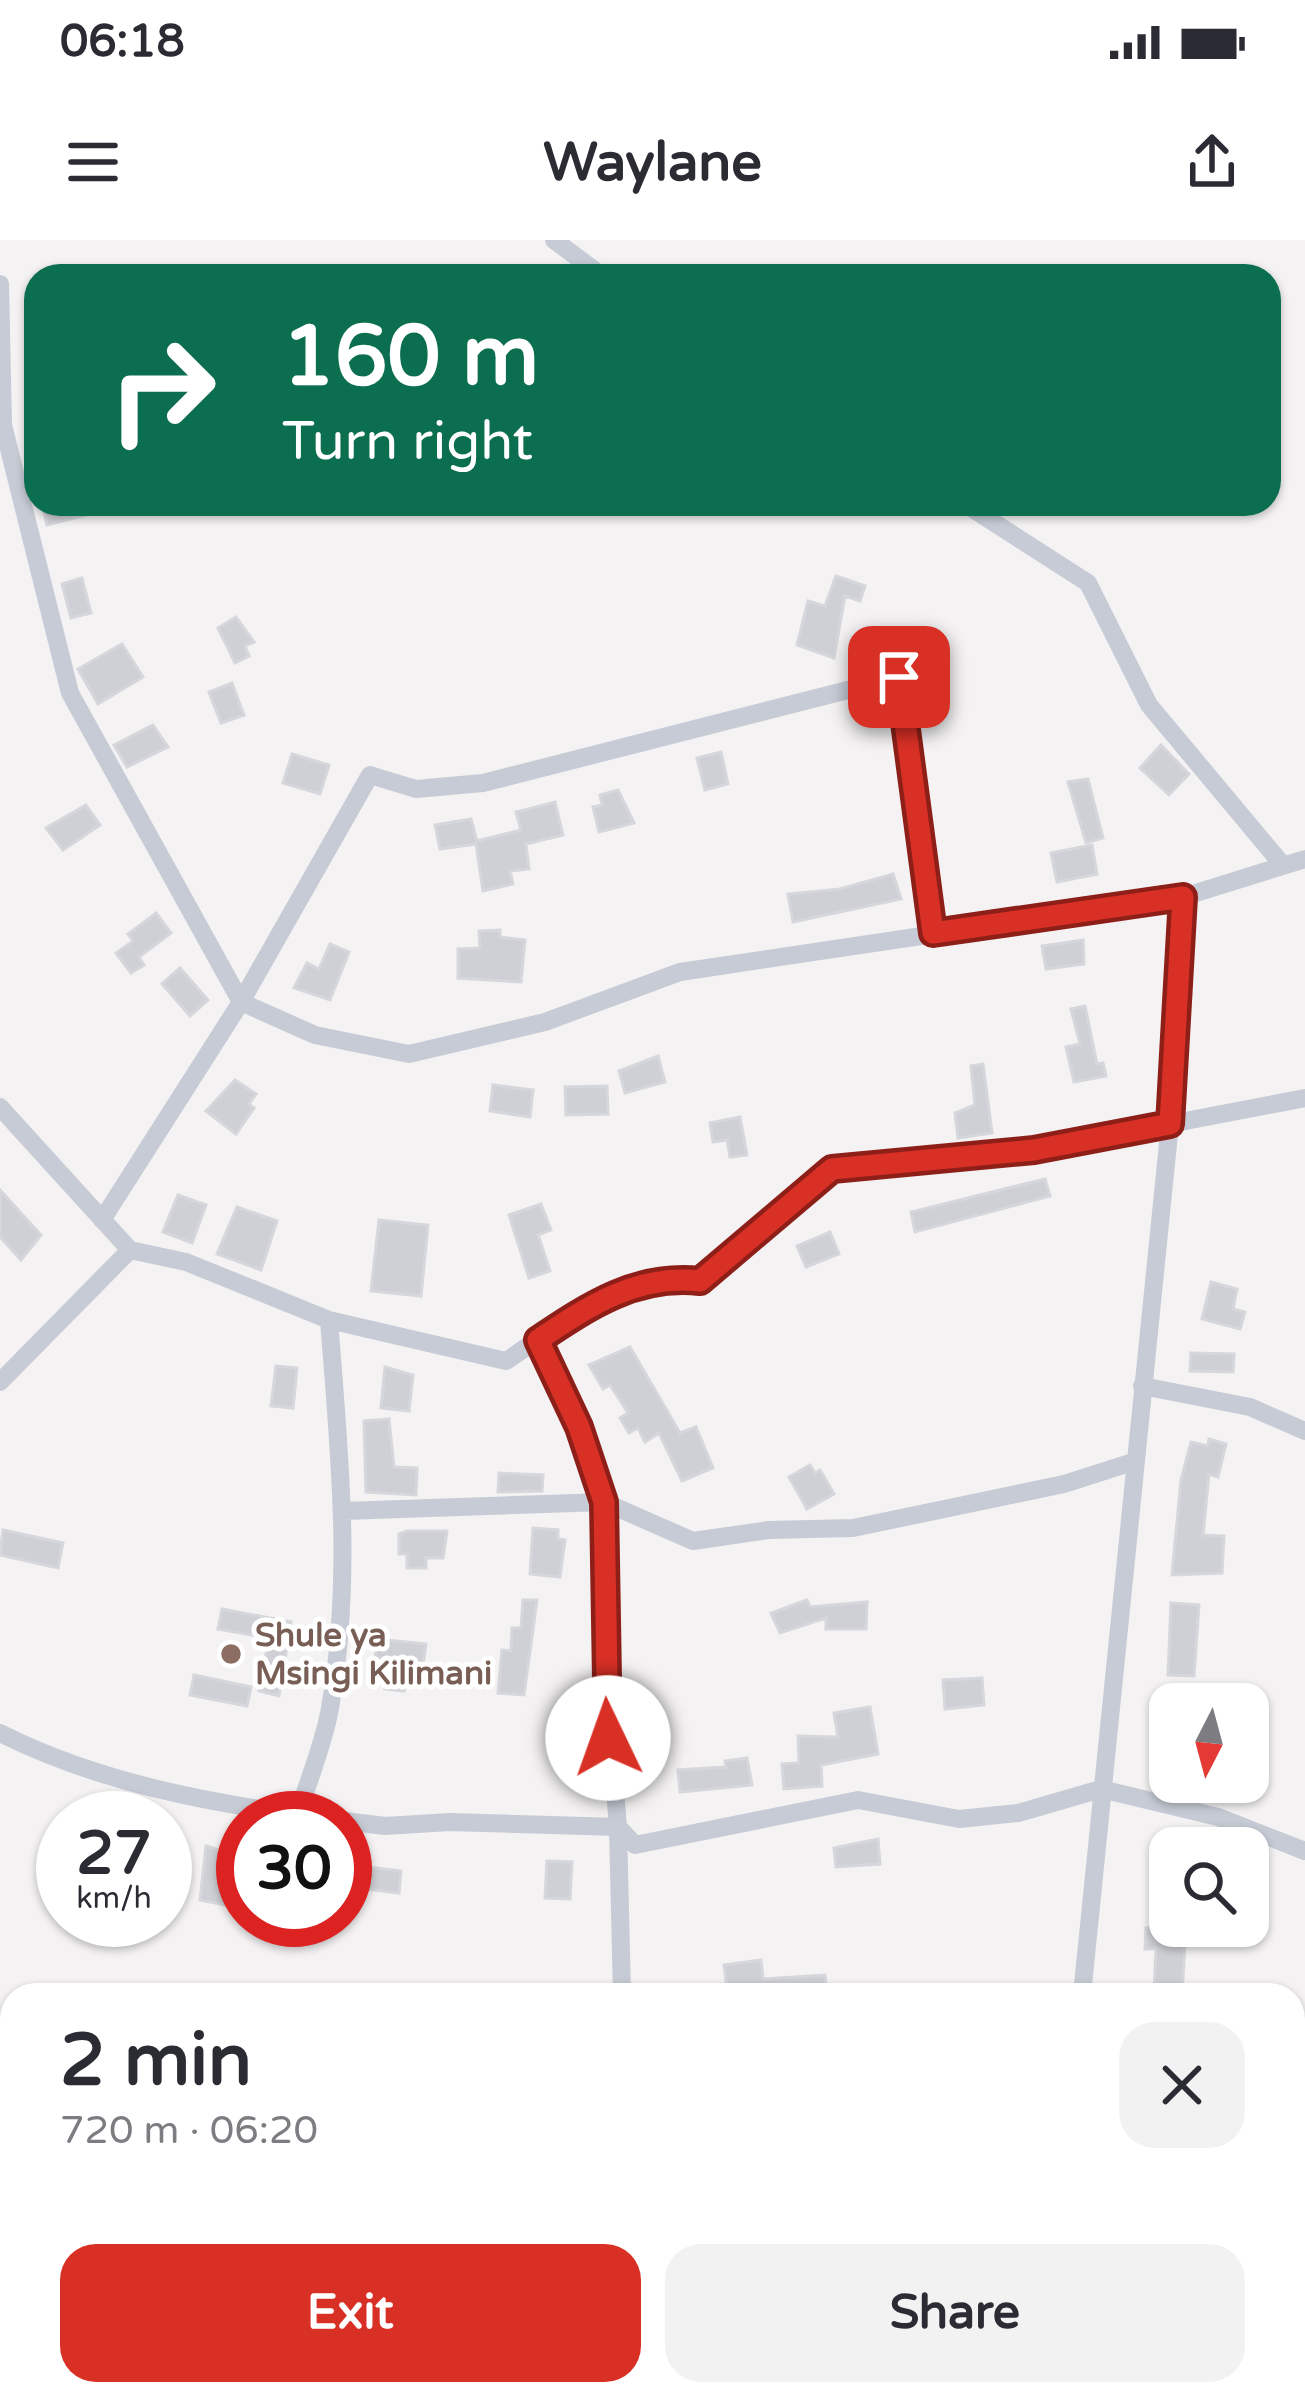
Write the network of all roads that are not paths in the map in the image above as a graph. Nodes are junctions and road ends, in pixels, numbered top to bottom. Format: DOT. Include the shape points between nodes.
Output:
graph roads {
  1 [pos="554,240"];
  2 [pos="586,264"];
  3 [pos="0,284"];
  4 [pos="24,509"];
  5 [pos="26,516"];
  6 [pos="984,516"];
  7 [pos="1305,860"];
  8 [pos="1282,863"];
  9 [pos="1183,897"];
  10 [pos="933,933"];
  11 [pos="241,1002"];
  12 [pos="1305,1098"];
  13 [pos="0,1107"];
  14 [pos="1170,1124"];
  15 [pos="102,1220"];
  16 [pos="130,1250"];
  17 [pos="329,1320"];
  18 [pos="538,1340"];
  19 [pos="0,1382"];
  20 [pos="1142,1387"];
  21 [pos="1305,1431"];
  22 [pos="1136,1461"];
  23 [pos="604,1502"];
  24 [pos="344,1511"];
  25 [pos="0,1733"];
  26 [pos="1101,1789"];
  27 [pos="305,1791"];
  28 [pos="216,1801"];
  29 [pos="372,1822"];
  30 [pos="618,1827"];
  31 [pos="1305,1851"];
  32 [pos="622,1983"];
  33 [pos="1083,1983"];
  1 -- 2 [label="street"];
  3 -- 4 [label="street" via="3,425"];
  5 -- 11 [label="street" via="70,693"];
  6 -- 8 [label="street" via="1088,583 1149,705"];
  7 -- 8 [label="street"];
  8 -- 9 [label="street"];
  9 -- 10 [label="street"];
  9 -- 14 [label="street"];
  10 -- 11 [label="street" via="680,972 545,1022 409,1054 315,1035"];
  10 -- 11 [label="street" via="899,677 484,784 416,789 370,775"];
  11 -- 15 [label="street"];
  12 -- 14 [label="street"];
  13 -- 15 [label="street"];
  14 -- 18 [label="street" via="1034,1150 832,1169 700,1281 663,1277 602,1298"];
  14 -- 20 [label="street"];
  15 -- 16 [label="street"];
  16 -- 17 [label="street" via="185,1262"];
  16 -- 19 [label="street"];
  17 -- 18 [label="street" via="506,1361"];
  17 -- 24 [label="street"];
  18 -- 23 [label="street"];
  20 -- 21 [label="street" via="1250,1407"];
  20 -- 22 [label="street"];
  22 -- 23 [label="street" via="853,1528 693,1541"];
  22 -- 26 [label="street"];
  23 -- 24 [label="street"];
  23 -- 30 [label="street" via="605,1672"];
  24 -- 27 [label="street" via="343,1611 329,1712"];
  25 -- 28 [label="street" via="52,1759"];
  26 -- 30 [label="street" via="990,1817 912,1814 858,1800 635,1844"];
  26 -- 31 [label="street" via="1218,1817"];
  26 -- 33 [label="street"];
  29 -- 30 [label="street"];
  30 -- 32 [label="street"];
}
